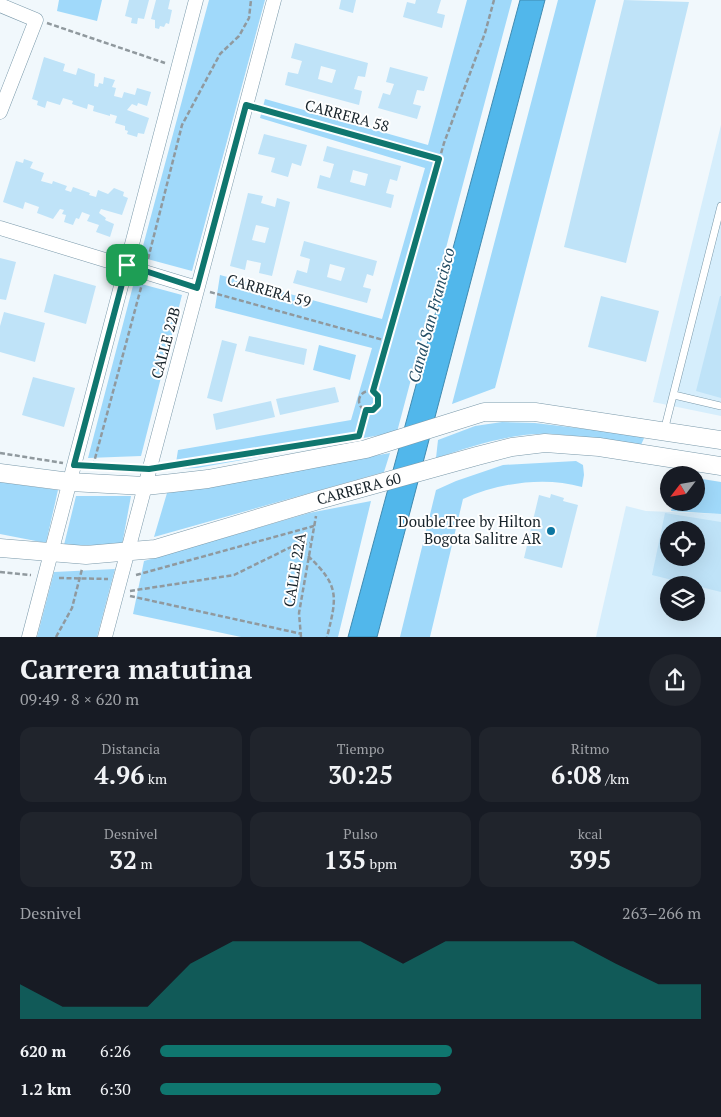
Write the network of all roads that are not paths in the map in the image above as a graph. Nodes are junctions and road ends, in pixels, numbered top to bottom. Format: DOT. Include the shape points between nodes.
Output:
graph roads {
  1 [pos="196,0"];
  2 [pos="274,0"];
  3 [pos="0,5"];
  4 [pos="0,112"];
  5 [pos="721,206"];
  6 [pos="0,228"];
  7 [pos="127,265"];
  8 [pos="197,288"];
  9 [pos="674,395"];
  10 [pos="721,406"];
  11 [pos="664,431"];
  12 [pos="721,440"];
  13 [pos="658,456"];
  14 [pos="721,466"];
  15 [pos="0,473"];
  16 [pos="72,473"];
  17 [pos="147,477"];
  18 [pos="0,548"];
  19 [pos="51,554"];
  20 [pos="127,554"];
  21 [pos="29,637"];
  22 [pos="105,637"];
  1 -- 7 [label="street"];
  2 -- 8 [label="street, CALLE 22B"];
  3 -- 4 [label="street" via="36,20"];
  5 -- 9 [label="lane"];
  6 -- 7 [label="street"];
  7 -- 8 [label="street"];
  7 -- 16 [label="street"];
  8 -- 17 [label="street, CALLE 22B"];
  9 -- 10 [label="lane"];
  9 -- 11 [label="lane"];
  11 -- 12 [label="street"];
  11 -- 13 [label="street"];
  11 -- 17 [label="street" via="535,412 484,412 452,423 208,479"];
  13 -- 14 [label="street, CARRERA 60"];
  13 -- 20 [label="street, CARRERA 60" via="599,446 545,443 512,447 163,547"];
  15 -- 16 [label="street"];
  16 -- 17 [label="street"];
  16 -- 19 [label="street"];
  17 -- 20 [label="street, CALLE 22B"];
  18 -- 19 [label="street, CARRERA 60"];
  19 -- 20 [label="street, CARRERA 60"];
  19 -- 21 [label="street"];
  20 -- 22 [label="street, CALLE 22B"];
}
